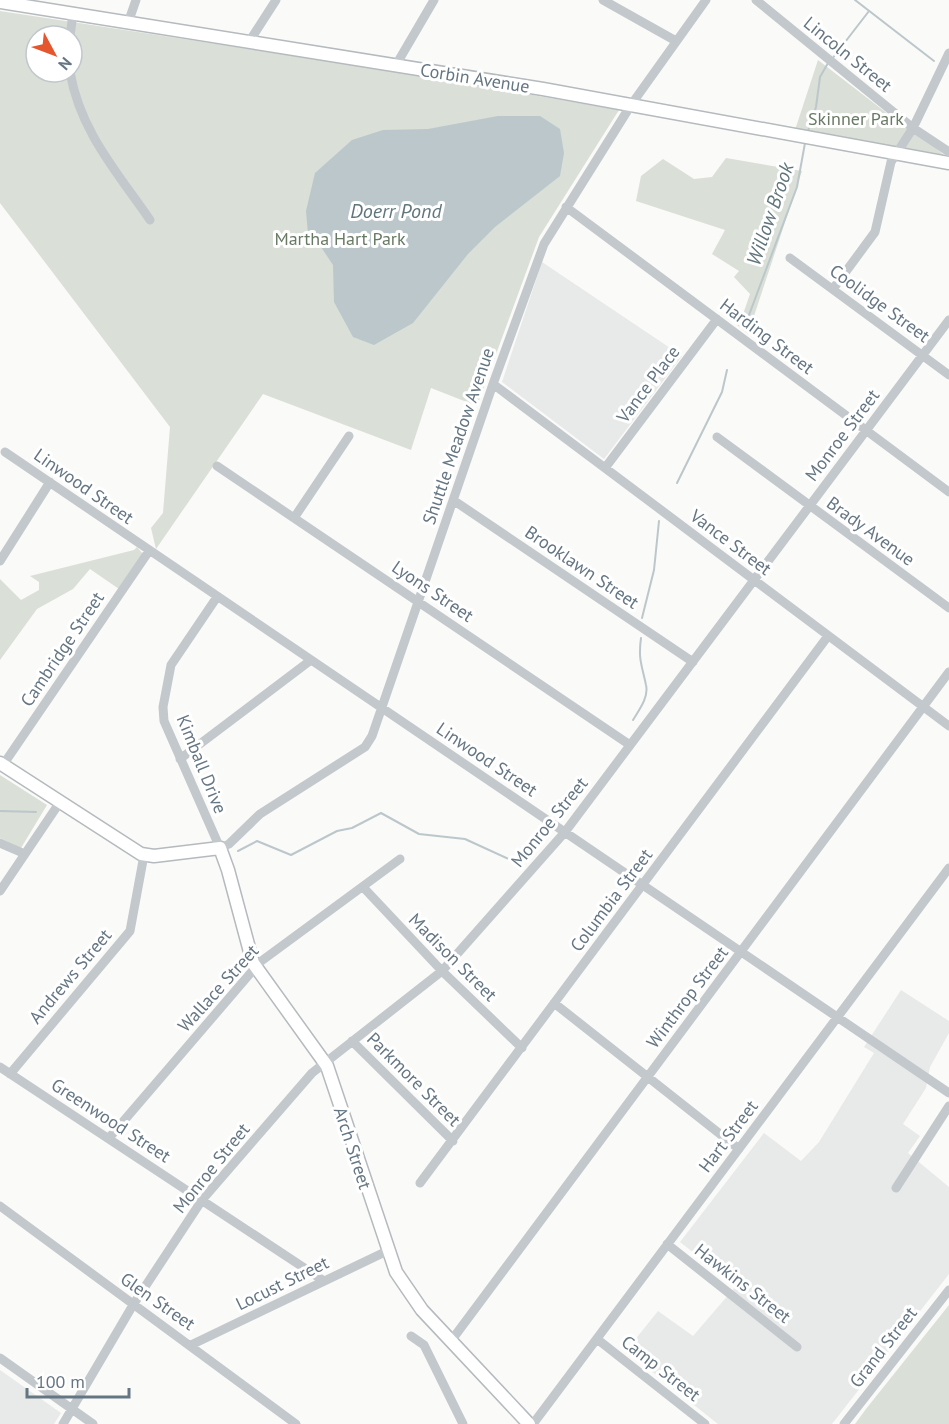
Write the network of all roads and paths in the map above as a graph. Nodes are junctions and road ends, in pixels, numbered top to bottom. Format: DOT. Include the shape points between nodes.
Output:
graph roads {
  1 [pos="136,0"];
  2 [pos="276,0"];
  3 [pos="434,0"];
  4 [pos="603,0"];
  5 [pos="706,0"];
  6 [pos="756,0"];
  7 [pos="0,2"];
  8 [pos="34,4"];
  9 [pos="74,14"];
  10 [pos="128,22"];
  11 [pos="72,24"];
  12 [pos="676,41"];
  13 [pos="249,42"];
  14 [pos="949,53"];
  15 [pos="396,65"];
  16 [pos="72,84"];
  17 [pos="631,105"];
  18 [pos="913,128"];
  19 [pos="949,152"];
  20 [pos="896,153"];
  21 [pos="949,163"];
  22 [pos="566,207"];
  23 [pos="150,220"];
  24 [pos="790,258"];
  25 [pos="833,289"];
  26 [pos="717,319"];
  27 [pos="949,320"];
  28 [pos="923,355"];
  29 [pos="949,375"];
  30 [pos="493,384"];
  31 [pos="866,430"];
  32 [pos="349,436"];
  33 [pos="717,437"];
  34 [pos="5,452"];
  35 [pos="217,466"];
  36 [pos="605,468"];
  37 [pos="50,482"];
  38 [pos="949,492"];
  39 [pos="453,500"];
  40 [pos="809,505"];
  41 [pos="294,518"];
  42 [pos="149,551"];
  43 [pos="0,561"];
  44 [pos="753,580"];
  45 [pos="217,597"];
  46 [pos="418,600"];
  47 [pos="949,608"];
  48 [pos="828,636"];
  49 [pos="311,660"];
  50 [pos="693,662"];
  51 [pos="949,672"];
  52 [pos="923,707"];
  53 [pos="383,708"];
  54 [pos="949,726"];
  55 [pos="630,745"];
  56 [pos="180,759"];
  57 [pos="1,764"];
  58 [pos="60,802"];
  59 [pos="566,832"];
  60 [pos="0,843"];
  61 [pos="220,848"];
  62 [pos="25,854"];
  63 [pos="144,855"];
  64 [pos="400,859"];
  65 [pos="949,868"];
  66 [pos="945,882"];
  67 [pos="643,885"];
  68 [pos="363,887"];
  69 [pos="0,891"];
  70 [pos="741,952"];
  71 [pos="255,967"];
  72 [pos="442,971"];
  73 [pos="554,1003"];
  74 [pos="838,1018"];
  75 [pos="352,1041"];
  76 [pos="522,1048"];
  77 [pos="324,1062"];
  78 [pos="0,1067"];
  79 [pos="10,1074"];
  80 [pos="648,1077"];
  81 [pos="949,1094"];
  82 [pos="949,1106"];
  83 [pos="109,1138"];
  84 [pos="453,1141"];
  85 [pos="739,1149"];
  86 [pos="420,1183"];
  87 [pos="896,1188"];
  88 [pos="202,1200"];
  89 [pos="0,1206"];
  90 [pos="667,1244"];
  91 [pos="387,1251"];
  92 [pos="324,1281"];
  93 [pos="949,1290"];
  94 [pos="134,1305"];
  95 [pos="411,1336"];
  96 [pos="597,1339"];
  97 [pos="451,1341"];
  98 [pos="191,1345"];
  99 [pos="797,1347"];
  100 [pos="0,1358"];
  101 [pos="72,1409"];
  102 [pos="63,1424"];
  103 [pos="93,1424"];
  104 [pos="296,1424"];
  105 [pos="463,1424"];
  106 [pos="531,1424"];
  107 [pos="705,1424"];
  108 [pos="844,1424"];
  1 -- 10 [label="street"];
  2 -- 13 [label="street"];
  3 -- 15 [label="street"];
  4 -- 12 [label="street"];
  5 -- 12 [label="street, Shuttle Meadow Avenue"];
  6 -- 18 [label="street, Lincoln Street"];
  7 -- 8 [label="main road, Corbin Avenue"];
  8 -- 9 [label="main road, Corbin Avenue"];
  9 -- 10 [label="main road, Corbin Avenue"];
  9 -- 11 [label="street"];
  10 -- 13 [label="main road, Corbin Avenue"];
  12 -- 17 [label="street, Shuttle Meadow Avenue"];
  13 -- 15 [label="main road, Corbin Avenue"];
  14 -- 18 [label="street"];
  15 -- 17 [label="main road, Corbin Avenue"];
  16 -- 23 [label="street" via="88,131"];
  17 -- 20 [label="main road, Corbin Avenue"];
  17 -- 22 [label="street, Shuttle Meadow Avenue"];
  18 -- 19 [label="street, Lincoln Street"];
  18 -- 20 [label="street"];
  20 -- 21 [label="main road, Corbin Avenue"];
  20 -- 25 [label="street" via="875,232"];
  22 -- 26 [label="street, Harding Street"];
  22 -- 30 [label="street, Shuttle Meadow Avenue" via="535,265"];
  24 -- 25 [label="street, Coolidge Street"];
  25 -- 28 [label="street, Coolidge Street"];
  26 -- 31 [label="street, Harding Street"];
  26 -- 36 [label="street, Vance Place"];
  27 -- 28 [label="street, Monroe Street"];
  28 -- 29 [label="street, Coolidge Street"];
  28 -- 31 [label="street, Monroe Street"];
  30 -- 36 [label="street, Vance Street"];
  30 -- 39 [label="street, Shuttle Meadow Avenue"];
  31 -- 38 [label="street, Harding Street"];
  31 -- 40 [label="street, Monroe Street"];
  32 -- 41 [label="street"];
  33 -- 40 [label="street, Brady Avenue"];
  34 -- 37 [label="street, Linwood Street"];
  35 -- 41 [label="street, Lyons Street"];
  36 -- 44 [label="street, Vance Street"];
  37 -- 42 [label="street, Linwood Street"];
  37 -- 43 [label="street"];
  39 -- 46 [label="street, Shuttle Meadow Avenue"];
  39 -- 50 [label="street, Brooklawn Street"];
  40 -- 44 [label="street, Monroe Street"];
  40 -- 47 [label="street, Brady Avenue"];
  41 -- 46 [label="street, Lyons Street"];
  42 -- 45 [label="street, Linwood Street"];
  42 -- 57 [label="street, Cambridge Street"];
  44 -- 48 [label="street, Vance Street"];
  44 -- 50 [label="street, Monroe Street"];
  45 -- 49 [label="street, Linwood Street"];
  45 -- 56 [label="street, Kimball Drive" via="171,665 164,722"];
  46 -- 53 [label="street, Shuttle Meadow Avenue"];
  46 -- 55 [label="street, Lyons Street"];
  48 -- 52 [label="street, Vance Street"];
  48 -- 67 [label="street, Columbia Street"];
  49 -- 53 [label="street, Linwood Street"];
  49 -- 56 [label="street"];
  50 -- 55 [label="street, Monroe Street"];
  51 -- 52 [label="street, Winthrop Street"];
  52 -- 54 [label="street, Vance Street"];
  52 -- 70 [label="street, Winthrop Street"];
  53 -- 59 [label="street, Linwood Street"];
  53 -- 61 [label="street, Shuttle Meadow Avenue" via="365,747 260,814"];
  55 -- 59 [label="street, Monroe Street"];
  56 -- 61 [label="street, Kimball Drive"];
  57 -- 58 [label="main road"];
  58 -- 62 [label="street"];
  58 -- 63 [label="main road"];
  59 -- 67 [label="street, Linwood Street"];
  59 -- 72 [label="street, Monroe Street"];
  60 -- 62 [label="street"];
  61 -- 63 [label="main road"];
  61 -- 71 [label="main road, Arch Street"];
  62 -- 69 [label="street"];
  63 -- 79 [label="street, Andrews Street" via="130,931"];
  64 -- 68 [label="street, Wallace Street"];
  65 -- 66 [label="street, Hart Street"];
  66 -- 74 [label="street, Hart Street"];
  67 -- 70 [label="street, Linwood Street"];
  67 -- 73 [label="street, Columbia Street"];
  68 -- 71 [label="street, Wallace Street"];
  68 -- 72 [label="street, Madison Street"];
  70 -- 74 [label="street, Linwood Street"];
  70 -- 80 [label="street, Winthrop Street"];
  71 -- 77 [label="main road, Arch Street"];
  71 -- 83 [label="street, Wallace Street"];
  72 -- 75 [label="street, Monroe Street"];
  72 -- 76 [label="street, Madison Street"];
  73 -- 76 [label="street, Columbia Street"];
  73 -- 80 [label="street"];
  74 -- 81 [label="street, Linwood Street"];
  74 -- 85 [label="street, Hart Street"];
  75 -- 77 [label="street, Monroe Street"];
  75 -- 84 [label="street, Parkmore Street"];
  76 -- 84 [label="street, Columbia Street"];
  77 -- 88 [label="street, Monroe Street"];
  77 -- 91 [label="main road, Arch Street"];
  78 -- 79 [label="street, Greenwood Street"];
  79 -- 83 [label="street, Greenwood Street"];
  80 -- 85 [label="street"];
  80 -- 97 [label="street, Winthrop Street"];
  82 -- 87 [label="street"];
  83 -- 88 [label="street, Greenwood Street"];
  84 -- 86 [label="street, Columbia Street"];
  85 -- 90 [label="street, Hart Street"];
  88 -- 92 [label="street, Greenwood Street"];
  88 -- 94 [label="street, Monroe Street"];
  89 -- 94 [label="street, Glen Street"];
  90 -- 96 [label="street, Hart Street"];
  90 -- 99 [label="street, Hawkins Street"];
  91 -- 92 [label="street, Locust Street"];
  91 -- 97 [label="main road, Arch Street" via="408,1292"];
  92 -- 98 [label="street, Locust Street"];
  93 -- 108 [label="street, Grand Street"];
  94 -- 98 [label="street, Glen Street"];
  94 -- 101 [label="street, Monroe Street"];
  95 -- 105 [label="street" via="424,1344"];
  96 -- 106 [label="street, Hart Street"];
  96 -- 107 [label="street, Camp Street"];
  97 -- 106 [label="main road, Arch Street"];
  98 -- 104 [label="street, Glen Street"];
  100 -- 101 [label="street"];
  101 -- 102 [label="street, Monroe Street"];
  101 -- 103 [label="street"];
}
